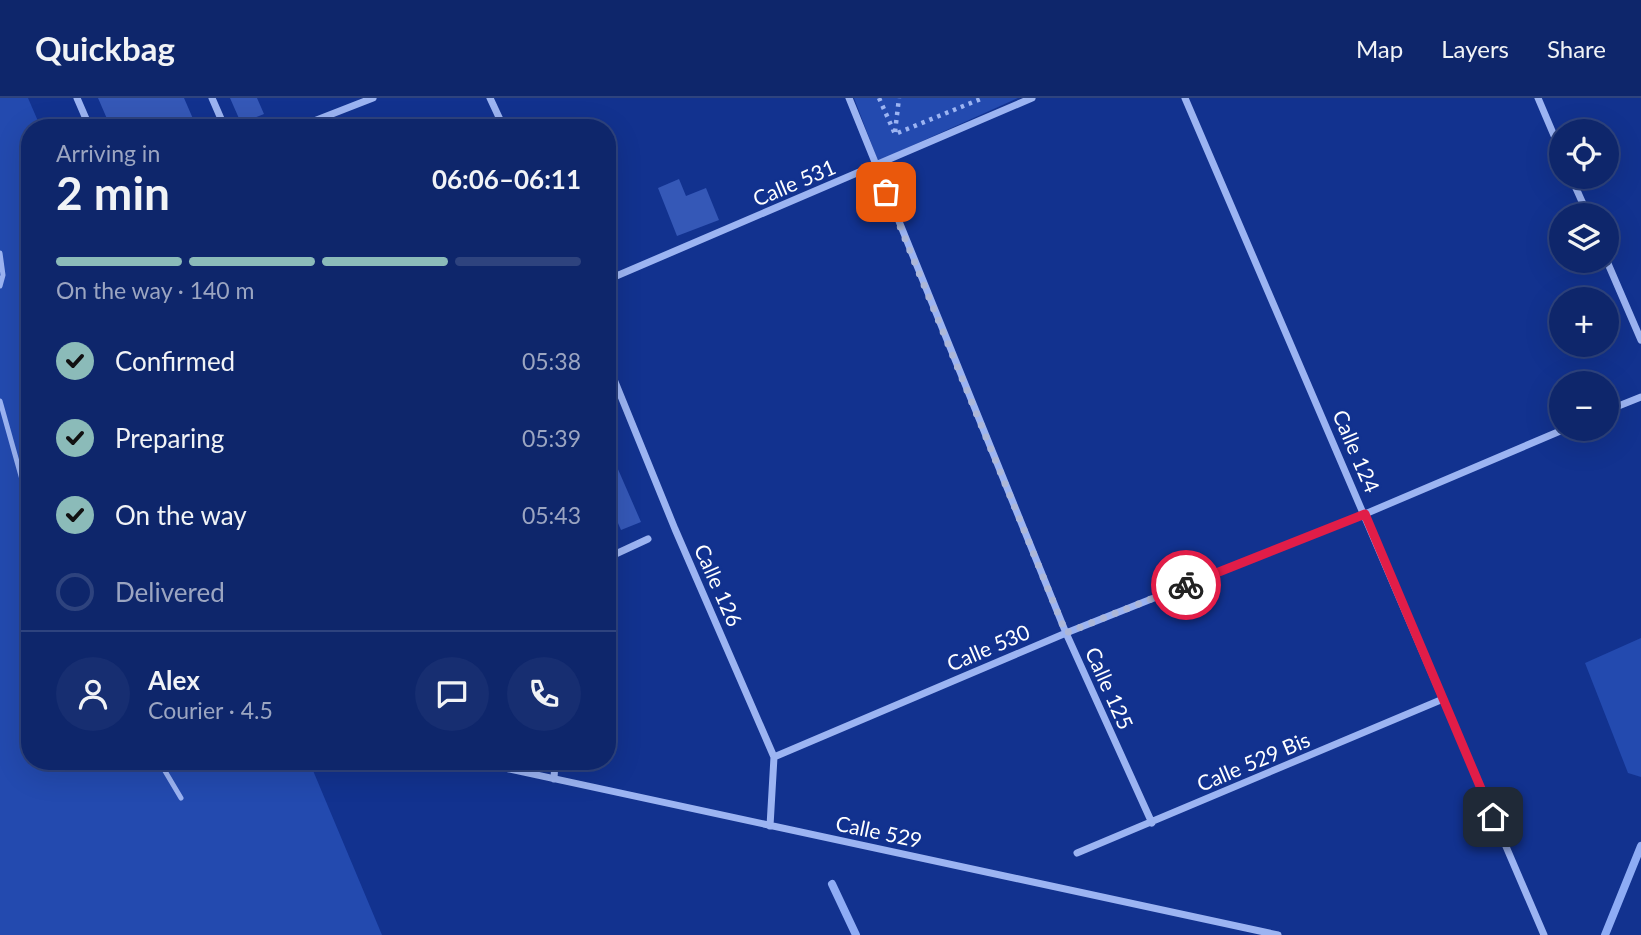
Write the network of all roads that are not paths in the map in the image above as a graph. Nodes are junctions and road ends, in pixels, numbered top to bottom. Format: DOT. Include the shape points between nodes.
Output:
graph roads {
  1 [pos="77,98"];
  2 [pos="212,98"];
  3 [pos="344,98"];
  4 [pos="373,98"];
  5 [pos="490,98"];
  6 [pos="849,98"];
  7 [pos="1032,98"];
  8 [pos="1185,98"];
  9 [pos="1538,98"];
  10 [pos="348,108"];
  11 [pos="86,119"];
  12 [pos="221,119"];
  13 [pos="319,119"];
  14 [pos="500,119"];
  15 [pos="1549,124"];
  16 [pos="875,166"];
  17 [pos="0,253"];
  18 [pos="1612,273"];
  19 [pos="616,277"];
  20 [pos="0,286"];
  21 [pos="1641,340"];
  22 [pos="616,384"];
  23 [pos="1641,397"];
  24 [pos="0,401"];
  25 [pos="1619,406"];
  26 [pos="1549,436"];
  27 [pos="21,476"];
  28 [pos="1365,514"];
  29 [pos="648,539"];
  30 [pos="616,554"];
  31 [pos="1066,633"];
  32 [pos="1443,699"];
  33 [pos="774,757"];
  34 [pos="164,770"];
  35 [pos="513,770"];
  36 [pos="554,770"];
  37 [pos="554,779"];
  38 [pos="181,798"];
  39 [pos="1152,823"];
  40 [pos="769,826"];
  41 [pos="1077,853"];
  42 [pos="1278,935"];
  43 [pos="1544,935"];
  1 -- 11 [label="street"];
  2 -- 12 [label="street"];
  3 -- 10 [label="street"];
  4 -- 10 [label="street"];
  5 -- 14 [label="street"];
  6 -- 16 [label="street, Calle 125"];
  7 -- 16 [label="street, Calle 531"];
  8 -- 28 [label="street, Calle 124"];
  9 -- 15 [label="street"];
  10 -- 13 [label="street"];
  16 -- 19 [label="street, Calle 531"];
  16 -- 31 [label="street, Calle 125"];
  17 -- 20 [label="lane"];
  18 -- 21 [label="street"];
  22 -- 33 [label="street, Calle 126"];
  23 -- 25 [label="street"];
  24 -- 27 [label="lane"];
  26 -- 28 [label="street, Calle 530"];
  28 -- 31 [label="street, Calle 530"];
  28 -- 32 [label="street, Calle 124"];
  29 -- 30 [label="street"];
  31 -- 33 [label="street, Calle 530"];
  31 -- 39 [label="street, Calle 125"];
  32 -- 39 [label="street, Calle 529 Bis"];
  32 -- 43 [label="street, Calle 124"];
  33 -- 40 [label="street, Calle 126"];
  34 -- 38 [label="lane"];
  35 -- 37 [label="street, Calle 529"];
  36 -- 37 [label="street"];
  37 -- 40 [label="street, Calle 529"];
  39 -- 41 [label="street, Calle 529 Bis"];
  40 -- 42 [label="street, Calle 529"];
}
